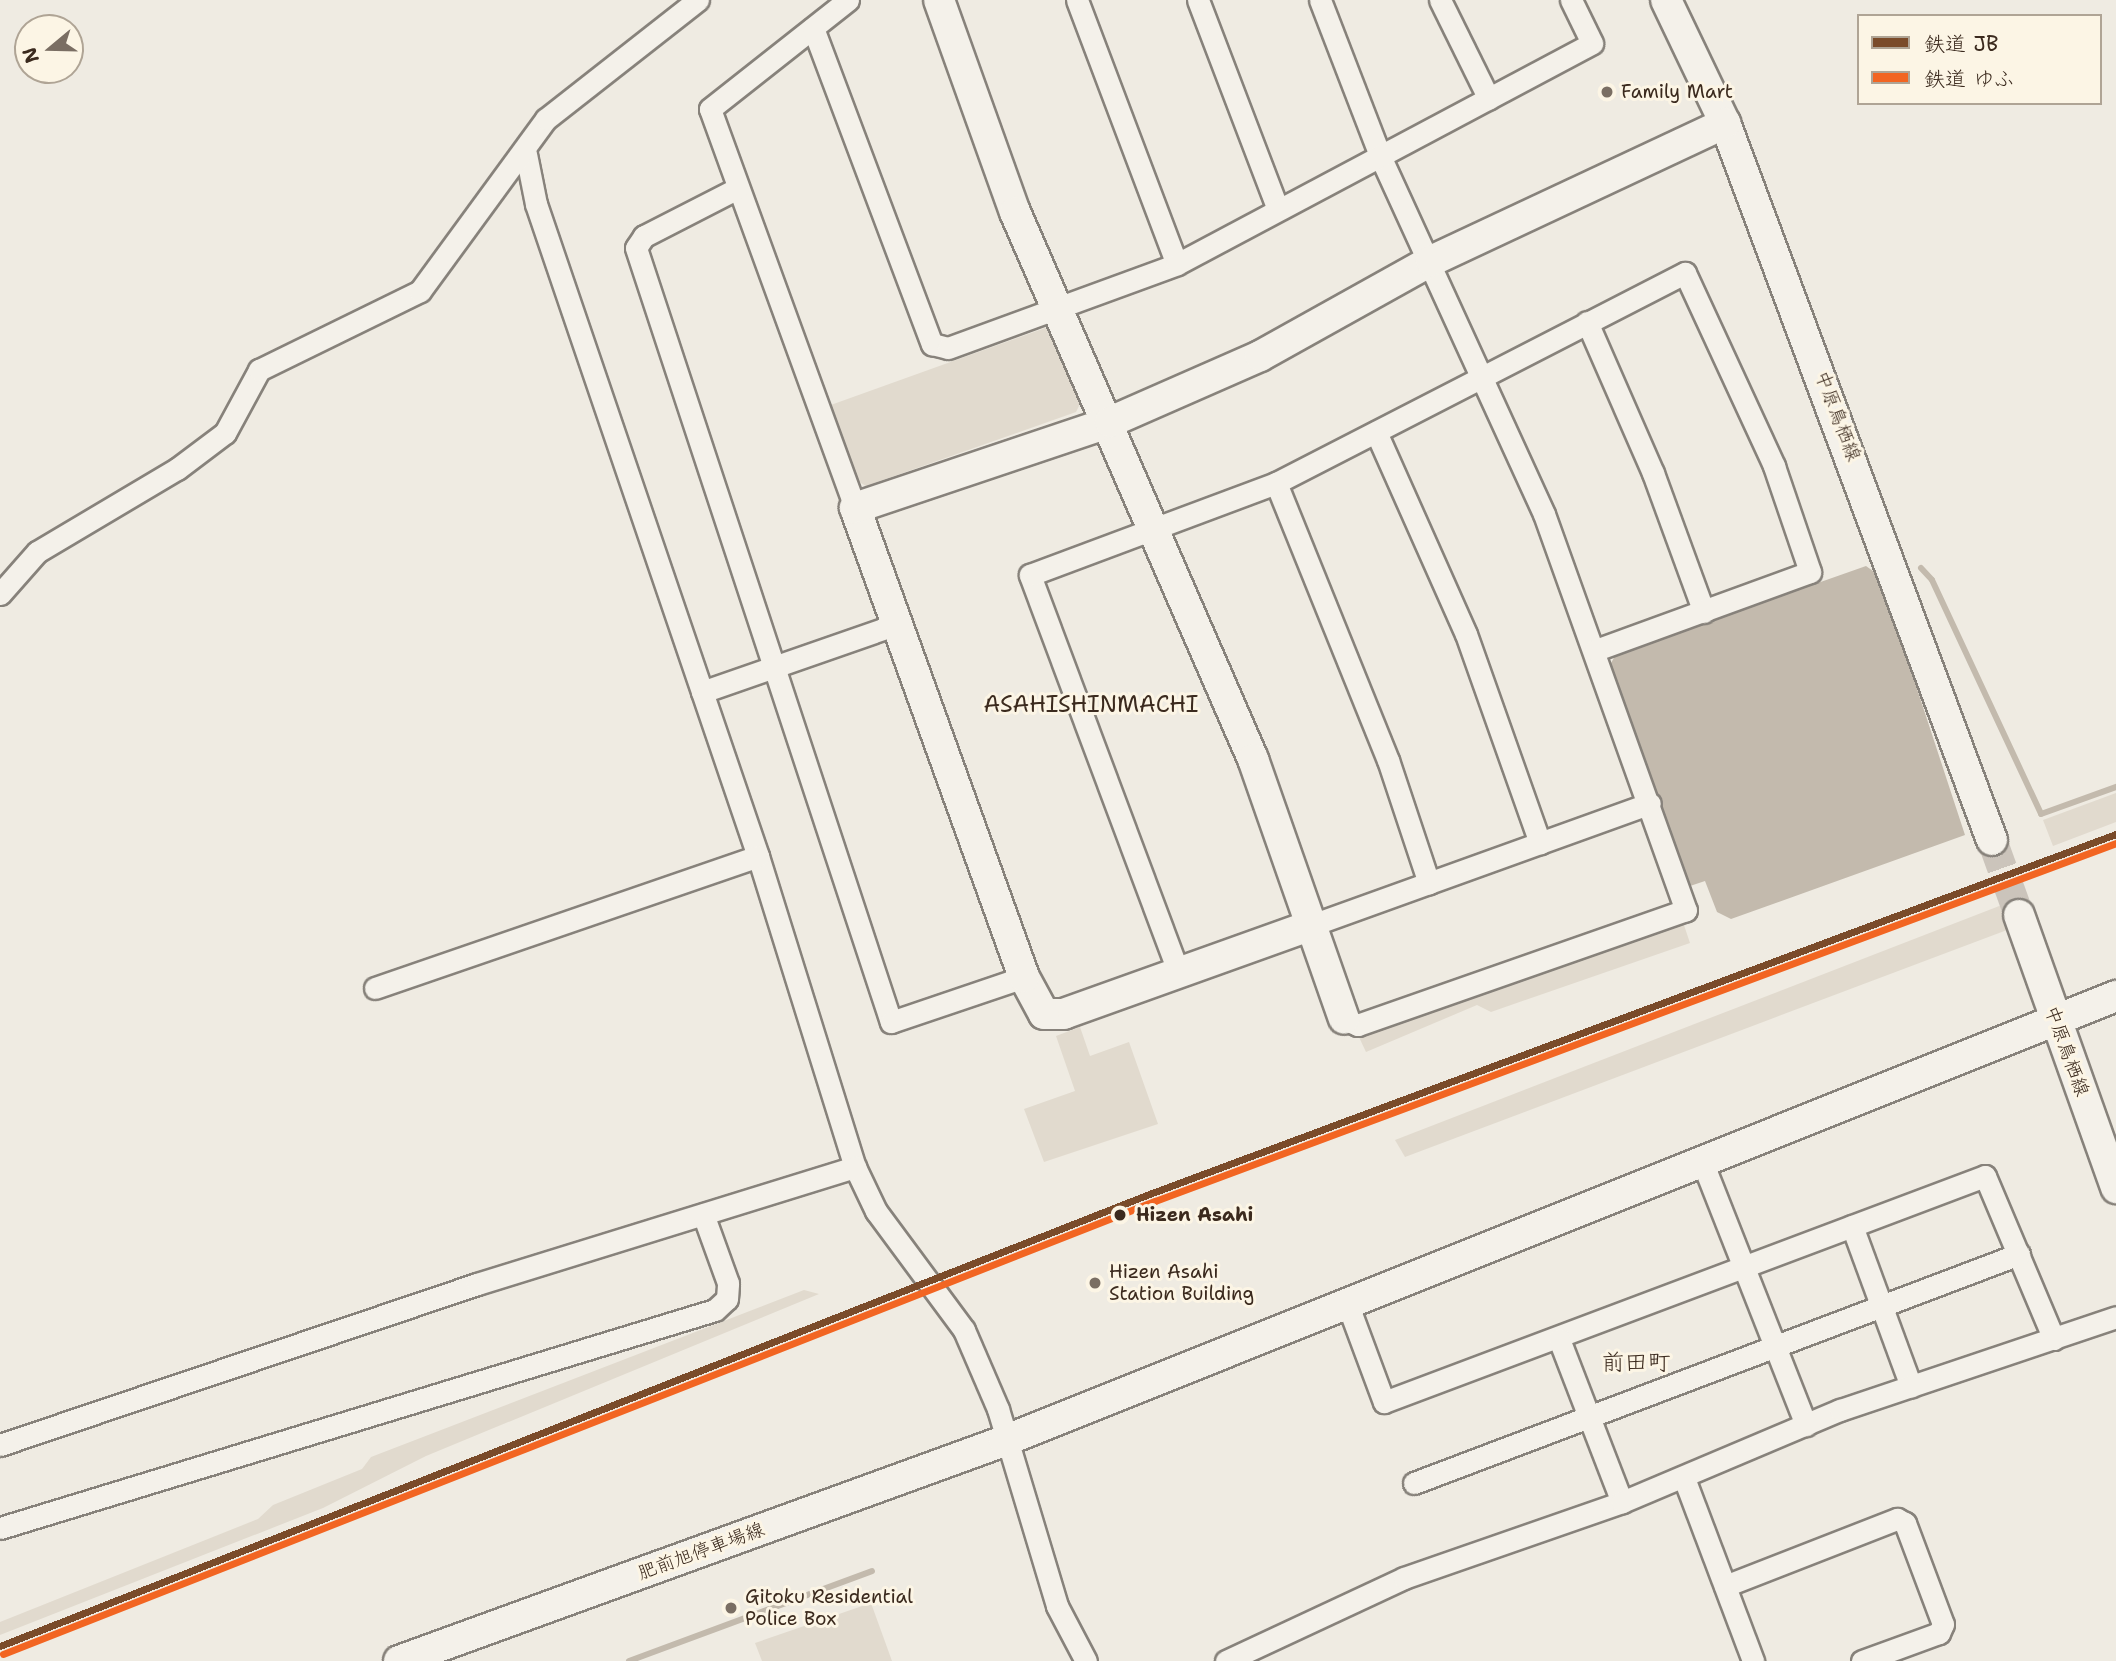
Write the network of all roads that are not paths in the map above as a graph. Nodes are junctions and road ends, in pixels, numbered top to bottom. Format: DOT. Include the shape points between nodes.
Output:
graph roads {
  1 [pos="698,0"];
  2 [pos="848,0"];
  3 [pos="939,0"];
  4 [pos="1077,0"];
  5 [pos="1198,0"];
  6 [pos="1320,0"];
  7 [pos="1440,0"];
  8 [pos="1571,0"];
  9 [pos="1666,0"];
  10 [pos="813,28"];
  11 [pos="1489,99"];
  12 [pos="1725,122"];
  13 [pos="526,154"];
  14 [pos="1381,158"];
  15 [pos="738,188"];
  16 [pos="1277,207"];
  17 [pos="1431,261"];
  18 [pos="1177,264"];
  19 [pos="1058,312"];
  20 [pos="1587,322"];
  21 [pos="1483,374"];
  22 [pos="1110,422"];
  23 [pos="1376,432"];
  24 [pos="1276,483"];
  25 [pos="855,508"];
  26 [pos="1157,529"];
  27 [pos="0,594"];
  28 [pos="1704,612"];
  29 [pos="894,625"];
  30 [pos="1596,650"];
  31 [pos="774,667"];
  32 [pos="702,692"];
  33 [pos="1650,803"];
  34 [pos="1992,840"];
  35 [pos="1540,843"];
  36 [pos="758,856"];
  37 [pos="1429,883"];
  38 [pos="2019,915"];
  39 [pos="1312,925"];
  40 [pos="1178,971"];
  41 [pos="1024,977"];
  42 [pos="375,988"];
  43 [pos="2116,996"];
  44 [pos="1344,1019"];
  45 [pos="2056,1019"];
  46 [pos="1702,1161"];
  47 [pos="855,1167"];
  48 [pos="2116,1188"];
  49 [pos="703,1214"];
  50 [pos="1852,1226"];
  51 [pos="2019,1254"];
  52 [pos="1744,1268"];
  53 [pos="1346,1300"];
  54 [pos="1882,1306"];
  55 [pos="2116,1317"];
  56 [pos="1559,1339"];
  57 [pos="2054,1339"];
  58 [pos="1776,1347"];
  59 [pos="1911,1386"];
  60 [pos="1590,1418"];
  61 [pos="1806,1425"];
  62 [pos="1004,1441"];
  63 [pos="0,1445"];
  64 [pos="1684,1478"];
  65 [pos="1414,1483"];
  66 [pos="1622,1502"];
  67 [pos="0,1528"];
  68 [pos="1725,1586"];
  69 [pos="398,1661"];
  70 [pos="1086,1661"];
  71 [pos="1226,1661"];
  72 [pos="1753,1661"];
  73 [pos="1862,1661"];
  1 -- 13 [label="street" via="546,119"];
  2 -- 10 [label="street"];
  3 -- 19 [label="street"];
  4 -- 18 [label="street"];
  5 -- 16 [label="street"];
  6 -- 14 [label="street"];
  7 -- 11 [label="street"];
  8 -- 11 [label="street" via="1592,43"];
  9 -- 12 [label="street, 中原鳥栖線"];
  10 -- 15 [label="street" via="710,109"];
  10 -- 19 [label="street" via="932,344 948,348"];
  11 -- 14 [label="street"];
  12 -- 17 [label="street"];
  12 -- 34 [label="street, 中原鳥栖線"];
  13 -- 27 [label="street" via="511,164 420,291 259,370 225,433 177,469 37,552"];
  13 -- 32 [label="street" via="536,204"];
  14 -- 16 [label="street"];
  14 -- 17 [label="street"];
  15 -- 25 [label="street"];
  15 -- 31 [label="street" via="644,236 636,248"];
  16 -- 18 [label="street"];
  17 -- 21 [label="street"];
  17 -- 22 [label="street" via="1260,356"];
  18 -- 19 [label="street"];
  19 -- 22 [label="street"];
  20 -- 21 [label="street"];
  20 -- 28 [label="street"];
  20 -- 28 [label="street" via="1685,273 1774,466 1810,572"];
  21 -- 23 [label="street"];
  21 -- 30 [label="street"];
  22 -- 25 [label="street"];
  22 -- 26 [label="street"];
  23 -- 24 [label="street"];
  23 -- 35 [label="street" via="1466,634"];
  24 -- 26 [label="street"];
  24 -- 37 [label="street" via="1388,760"];
  25 -- 29 [label="street"];
  26 -- 39 [label="street" via="1253,759"];
  26 -- 40 [label="street" via="1030,575"];
  28 -- 30 [label="street"];
  29 -- 31 [label="street"];
  29 -- 41 [label="street"];
  30 -- 33 [label="street"];
  31 -- 32 [label="street"];
  31 -- 41 [label="street" via="891,1021"];
  32 -- 36 [label="street"];
  33 -- 35 [label="street"];
  33 -- 44 [label="street" via="1686,910 1358,1025"];
  35 -- 37 [label="street"];
  36 -- 42 [label="street"];
  36 -- 47 [label="street"];
  37 -- 39 [label="street"];
  38 -- 45 [label="street, 中原鳥栖線"];
  39 -- 40 [label="street"];
  39 -- 44 [label="street"];
  40 -- 41 [label="street" via="1064,1014 1044,1014"];
  43 -- 45 [label="street, 肥前旭停車場線"];
  45 -- 46 [label="street, 肥前旭停車場線"];
  45 -- 48 [label="street, 中原鳥栖線"];
  46 -- 52 [label="street"];
  46 -- 53 [label="street, 肥前旭停車場線"];
  47 -- 49 [label="street"];
  47 -- 62 [label="street" via="876,1211 964,1330 998,1409"];
  49 -- 63 [label="street"];
  49 -- 67 [label="street" via="728,1283 727,1299 715,1310"];
  50 -- 51 [label="street" via="1984,1176"];
  50 -- 52 [label="street"];
  50 -- 54 [label="street"];
  51 -- 54 [label="street"];
  51 -- 57 [label="street"];
  52 -- 56 [label="street"];
  52 -- 58 [label="street"];
  53 -- 56 [label="street" via="1384,1402"];
  53 -- 62 [label="street, 肥前旭停車場線"];
  54 -- 58 [label="street"];
  54 -- 59 [label="street"];
  55 -- 57 [label="street"];
  56 -- 60 [label="street"];
  57 -- 59 [label="street"];
  58 -- 60 [label="street"];
  58 -- 61 [label="street"];
  59 -- 61 [label="street"];
  60 -- 65 [label="street"];
  60 -- 66 [label="street"];
  61 -- 64 [label="street"];
  62 -- 69 [label="street, 肥前旭停車場線"];
  62 -- 70 [label="street" via="1057,1606"];
  64 -- 66 [label="street"];
  64 -- 68 [label="street"];
  66 -- 71 [label="street" via="1404,1578"];
  68 -- 72 [label="street"];
  68 -- 73 [label="street" via="1896,1519 1905,1523 1943,1624 1939,1633"];
}
